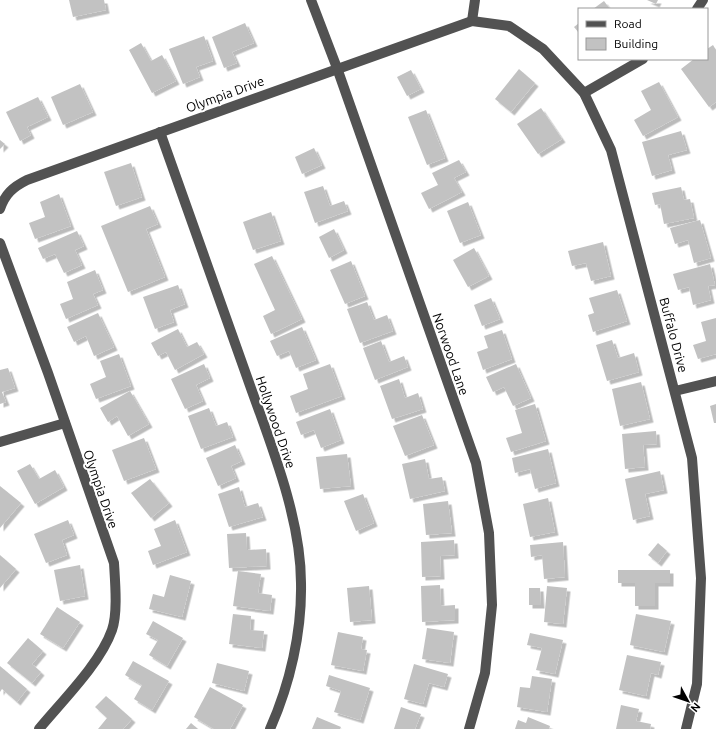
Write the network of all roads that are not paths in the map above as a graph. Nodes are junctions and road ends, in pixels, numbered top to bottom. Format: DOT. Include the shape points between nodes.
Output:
graph roads {
  1 [pos="311,0"];
  2 [pos="474,0"];
  3 [pos="472,21"];
  4 [pos="641,60"];
  5 [pos="337,68"];
  6 [pos="584,93"];
  7 [pos="160,132"];
  8 [pos="0,209"];
  9 [pos="0,243"];
  10 [pos="716,381"];
  11 [pos="675,392"];
  12 [pos="65,423"];
  13 [pos="0,442"];
  14 [pos="39,729"];
  15 [pos="270,729"];
  16 [pos="469,729"];
  17 [pos="686,729"];
  1 -- 5 [label="street, Norwood Lane"];
  2 -- 3 [label="street"];
  3 -- 5 [label="street, Olympia Drive"];
  3 -- 6 [label="street, Buffalo Drive" via="509,26 543,49"];
  4 -- 6 [label="street"];
  5 -- 7 [label="street, Olympia Drive"];
  5 -- 16 [label="street, Norwood Lane" via="476,463 483,498 489,533 492,605 485,674"];
  6 -- 11 [label="street, Buffalo Drive" via="611,150"];
  7 -- 8 [label="street, Olympia Drive" via="27,180 12,188 3,199"];
  7 -- 15 [label="street, Hollywood Drive" via="280,472 297,544 301,583 298,629 289,677"];
  9 -- 12 [label="street, Olympia Drive"];
  10 -- 11 [label="street"];
  11 -- 17 [label="street, Buffalo Drive" via="692,458 701,578 697,684"];
  12 -- 13 [label="street"];
  12 -- 14 [label="street, Olympia Drive" via="114,563 116,594 112,629 98,657"];
}
